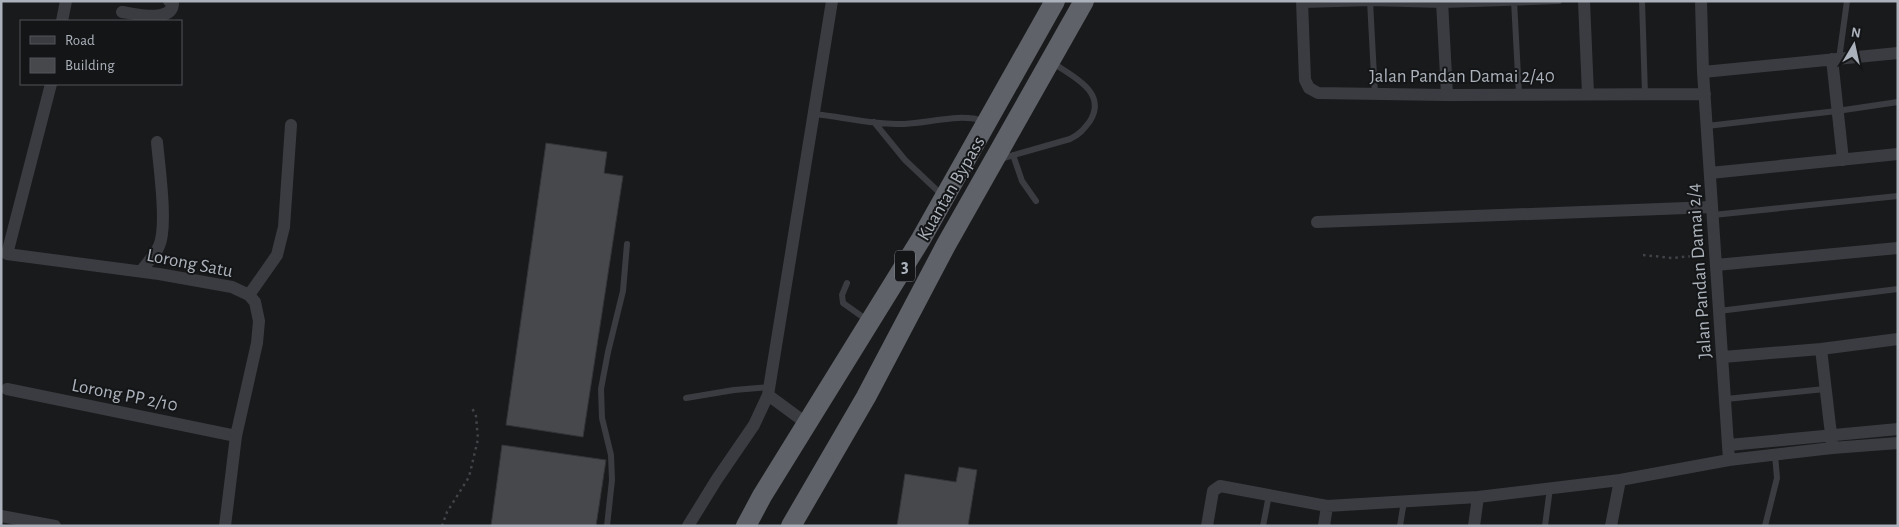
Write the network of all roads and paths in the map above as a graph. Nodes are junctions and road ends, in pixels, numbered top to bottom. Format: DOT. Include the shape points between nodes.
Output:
graph roads {
  1 [pos="66,1"];
  2 [pos="169,1"];
  3 [pos="832,1"];
  4 [pos="1055,1"];
  5 [pos="1084,1"];
  6 [pos="1559,1"];
  7 [pos="1584,1"];
  8 [pos="1642,1"];
  9 [pos="1701,1"];
  10 [pos="1847,1"];
  11 [pos="1371,2"];
  12 [pos="1514,2"];
  13 [pos="1302,3"];
  14 [pos="1442,3"];
  15 [pos="122,12"];
  16 [pos="62,20"];
  17 [pos="1898,53"];
  18 [pos="1835,59"];
  19 [pos="1050,61"];
  20 [pos="1703,72"];
  21 [pos="50,85"];
  22 [pos="1519,94"];
  23 [pos="1588,94"];
  24 [pos="1645,94"];
  25 [pos="1705,94"];
  26 [pos="1375,95"];
  27 [pos="1447,95"];
  28 [pos="1898,102"];
  29 [pos="1838,111"];
  30 [pos="815,114"];
  31 [pos="874,122"];
  32 [pos="988,122"];
  33 [pos="291,125"];
  34 [pos="1707,126"];
  35 [pos="157,142"];
  36 [pos="1898,154"];
  37 [pos="1013,155"];
  38 [pos="994,160"];
  39 [pos="1843,160"];
  40 [pos="1710,173"];
  41 [pos="1898,196"];
  42 [pos="944,197"];
  43 [pos="1036,201"];
  44 [pos="1713,211"];
  45 [pos="1317,222"];
  46 [pos="626,244"];
  47 [pos="1898,248"];
  48 [pos="1644,255"];
  49 [pos="1716,259"];
  50 [pos="141,271"];
  51 [pos="847,283"];
  52 [pos="1898,289"];
  53 [pos="249,295"];
  54 [pos="1719,311"];
  55 [pos="870,322"];
  56 [pos="1898,339"];
  57 [pos="1821,349"];
  58 [pos="1723,357"];
  59 [pos="1825,389"];
  60 [pos="7,390"];
  61 [pos="769,391"];
  62 [pos="686,398"];
  63 [pos="1726,399"];
  64 [pos="471,406"];
  65 [pos="806,423"];
  66 [pos="1898,429"];
  67 [pos="1831,435"];
  68 [pos="236,436"];
  69 [pos="1898,443"];
  70 [pos="1729,445"];
  71 [pos="1832,448"];
  72 [pos="1775,455"];
  73 [pos="1729,460"];
  74 [pos="1620,480"];
  75 [pos="1550,488"];
  76 [pos="1269,495"];
  77 [pos="1478,498"];
  78 [pos="1404,501"];
  79 [pos="1327,506"];
  80 [pos="1,516"];
  81 [pos="55,526"];
  82 [pos="225,526"];
  83 [pos="442,526"];
  84 [pos="608,526"];
  85 [pos="688,526"];
  86 [pos="746,526"];
  87 [pos="791,526"];
  88 [pos="1207,526"];
  89 [pos="1263,526"];
  90 [pos="1324,526"];
  91 [pos="1400,526"];
  92 [pos="1474,526"];
  93 [pos="1544,526"];
  94 [pos="1611,526"];
  95 [pos="1765,526"];
  1 -- 16 [label="street"];
  2 -- 15 [label="street" via="173,4 172,9 162,16"];
  3 -- 30 [label="street"];
  4 -- 32 [label="highway, Kuantan Bypass / 3"];
  5 -- 19 [label="highway, Kuantan Bypass / 3"];
  6 -- 12 [label="lane"];
  7 -- 23 [label="street"];
  8 -- 24 [label="lane"];
  9 -- 20 [label="street, Jalan Pandan Damai 2/4"];
  10 -- 18 [label="lane"];
  11 -- 13 [label="lane"];
  11 -- 14 [label="lane"];
  11 -- 26 [label="lane"];
  12 -- 14 [label="lane"];
  12 -- 22 [label="lane"];
  13 -- 26 [label="street, Jalan Pandan Damai 2/40" via="1305,80 1309,88 1318,92"];
  14 -- 27 [label="street"];
  17 -- 18 [label="street"];
  18 -- 20 [label="street"];
  18 -- 29 [label="street"];
  19 -- 37 [label="lane" via="1090,90 1095,107 1092,117 1078,136"];
  19 -- 38 [label="highway, Kuantan Bypass / 3"];
  20 -- 25 [label="street, Jalan Pandan Damai 2/4"];
  21 -- 50 [label="street, Lorong Satu" via="7,254"];
  22 -- 23 [label="street, Jalan Pandan Damai 2/40"];
  22 -- 27 [label="street, Jalan Pandan Damai 2/40"];
  23 -- 24 [label="street, Jalan Pandan Damai 2/40"];
  24 -- 25 [label="street, Jalan Pandan Damai 2/40"];
  25 -- 34 [label="street, Jalan Pandan Damai 2/4"];
  26 -- 27 [label="street, Jalan Pandan Damai 2/40"];
  28 -- 29 [label="lane"];
  29 -- 34 [label="lane"];
  29 -- 39 [label="street"];
  30 -- 31 [label="lane"];
  30 -- 61 [label="street"];
  31 -- 32 [label="lane" via="916,123 962,116"];
  31 -- 42 [label="lane" via="905,160"];
  32 -- 42 [label="highway, Kuantan Bypass / 3"];
  33 -- 53 [label="street" via="284,227 277,254"];
  34 -- 40 [label="street, Jalan Pandan Damai 2/4"];
  35 -- 50 [label="street" via="162,193 160,246"];
  36 -- 39 [label="street"];
  37 -- 38 [label="lane"];
  37 -- 43 [label="lane" via="1022,181"];
  38 -- 87 [label="highway, Kuantan Bypass / 3" via="866,397"];
  39 -- 40 [label="street"];
  40 -- 44 [label="street, Jalan Pandan Damai 2/4"];
  41 -- 44 [label="lane"];
  42 -- 55 [label="highway, Kuantan Bypass / 3"];
  44 -- 45 [label="street"];
  44 -- 49 [label="street, Jalan Pandan Damai 2/4"];
  46 -- 84 [label="lane" via="622,291 601,389 602,418 611,455"];
  47 -- 49 [label="street"];
  48 -- 49 [label="path"];
  49 -- 54 [label="street, Jalan Pandan Damai 2/4"];
  50 -- 53 [label="street, Lorong Satu" via="232,287"];
  51 -- 55 [label="lane" via="842,295 843,303"];
  52 -- 54 [label="lane"];
  53 -- 68 [label="street, Lorong Satu" via="255,302 259,321 257,343"];
  54 -- 58 [label="street, Jalan Pandan Damai 2/4"];
  55 -- 65 [label="highway, Kuantan Bypass / 3"];
  56 -- 57 [label="street"];
  57 -- 58 [label="street"];
  57 -- 59 [label="street"];
  58 -- 63 [label="street, Jalan Pandan Damai 2/4"];
  59 -- 63 [label="lane"];
  59 -- 67 [label="street"];
  60 -- 68 [label="street, Lorong PP 2/10"];
  61 -- 62 [label="lane" via="734,390"];
  61 -- 65 [label="street"];
  61 -- 85 [label="street" via="754,425"];
  63 -- 70 [label="street, Jalan Pandan Damai 2/4"];
  64 -- 83 [label="path" via="476,416 478,439 469,477"];
  65 -- 86 [label="highway, Kuantan Bypass / 3"];
  66 -- 67 [label="street"];
  67 -- 70 [label="street"];
  67 -- 71 [label="street"];
  68 -- 82 [label="street, Lorong Satu"];
  69 -- 71 [label="street"];
  70 -- 73 [label="street, Jalan Pandan Damai 2/4"];
  71 -- 72 [label="street"];
  72 -- 73 [label="street"];
  72 -- 95 [label="lane" via="1777,478"];
  73 -- 74 [label="street"];
  74 -- 75 [label="street"];
  74 -- 94 [label="street"];
  75 -- 77 [label="street"];
  75 -- 93 [label="lane"];
  76 -- 79 [label="street"];
  76 -- 88 [label="street" via="1220,486 1213,491"];
  76 -- 89 [label="lane"];
  77 -- 78 [label="street"];
  77 -- 92 [label="street"];
  78 -- 79 [label="street"];
  78 -- 91 [label="lane"];
  79 -- 90 [label="street"];
  80 -- 81 [label="street"];
}
